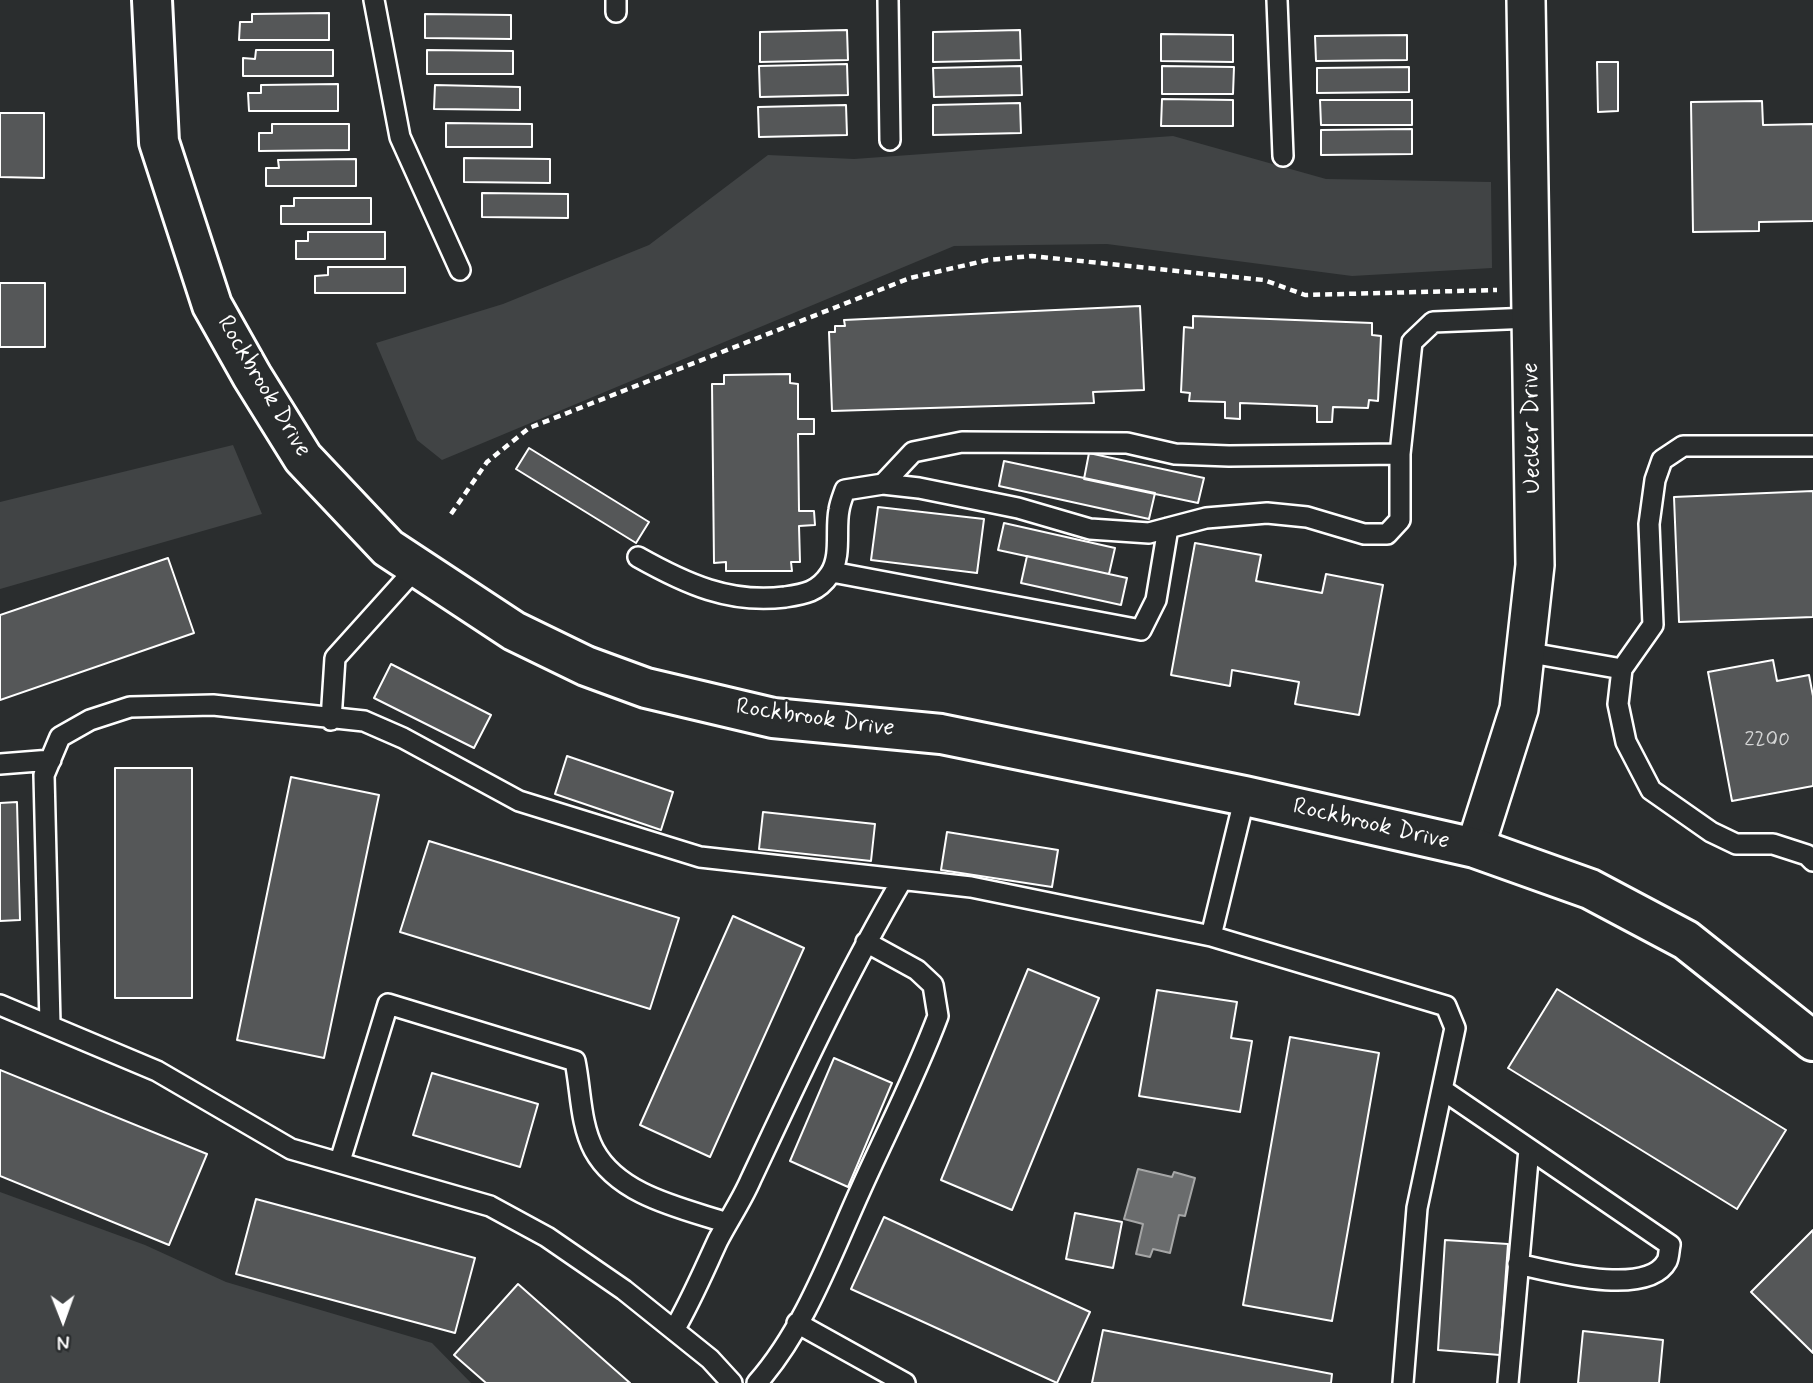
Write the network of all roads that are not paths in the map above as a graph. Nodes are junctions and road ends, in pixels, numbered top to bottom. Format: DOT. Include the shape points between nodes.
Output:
graph roads {
  1 [pos="152,0"];
  2 [pos="374,0"];
  3 [pos="888,0"];
  4 [pos="1277,0"];
  5 [pos="1525,0"];
  6 [pos="890,140"];
  7 [pos="1283,156"];
  8 [pos="460,270"];
  9 [pos="1531,302"];
  10 [pos="1813,446"];
  11 [pos="1400,454"];
  12 [pos="883,484"];
  13 [pos="1168,528"];
  14 [pos="638,557"];
  15 [pos="417,567"];
  16 [pos="832,572"];
  17 [pos="1525,652"];
  18 [pos="1622,668"];
  19 [pos="331,720"];
  20 [pos="51,760"];
  21 [pos="0,764"];
  22 [pos="1245,796"];
  23 [pos="1475,848"];
  24 [pos="1813,861"];
  25 [pos="902,880"];
  26 [pos="1211,936"];
  27 [pos="866,942"];
  28 [pos="0,1005"];
  29 [pos="50,1024"];
  30 [pos="1803,1032"];
  31 [pos="1443,1090"];
  32 [pos="1529,1149"];
  33 [pos="340,1161"];
  34 [pos="727,1223"];
  35 [pos="1518,1264"];
  36 [pos="797,1323"];
  37 [pos="674,1330"];
  38 [pos="733,1383"];
  39 [pos="757,1383"];
  40 [pos="905,1383"];
  41 [pos="1403,1383"];
  42 [pos="1508,1383"];
  1 -- 15 [label="street, Rockbrook Drive" via="159,142 212,305 303,458 388,548"];
  2 -- 8 [label="lane" via="400,137"];
  3 -- 6 [label="lane"];
  4 -- 7 [label="lane"];
  5 -- 9 [label="street, Uecker Drive"];
  9 -- 11 [label="lane" via="1433,322 1412,342"];
  9 -- 17 [label="street, Uecker Drive" via="1535,565"];
  10 -- 18 [label="lane" via="1683,446 1662,460 1650,524 1653,625"];
  11 -- 12 [label="lane" via="1175,454 1127,443 962,442 913,452"];
  11 -- 13 [label="lane" via="1399,520 1387,534 1364,534 1307,517 1267,513 1206,518"];
  12 -- 13 [label="lane" via="1018,508 1090,529 1149,533"];
  12 -- 16 [label="lane" via="845,490"];
  13 -- 16 [label="lane" via="1156,600 1141,630"];
  14 -- 16 [label="lane" via="680,581 728,597 763,600 812,593"];
  15 -- 19 [label="lane" via="335,658"];
  15 -- 22 [label="street, Rockbrook Drive" via="514,631 586,666 646,688 773,718 941,734"];
  17 -- 18 [label="lane"];
  17 -- 23 [label="street, Uecker Drive" via="1518,709"];
  18 -- 24 [label="lane" via="1618,704 1626,742 1651,790 1736,845 1773,844"];
  19 -- 20 [label="lane" via="213,705 130,707 90,720 60,737"];
  19 -- 25 [label="lane" via="364,722 519,800 700,857"];
  20 -- 21 [label="lane"];
  20 -- 29 [label="lane" via="44,775 43,821"];
  22 -- 23 [label="street, Rockbrook Drive"];
  22 -- 26 [label="lane"];
  23 -- 30 [label="street, Rockbrook Drive" via="1590,889 1686,940"];
  25 -- 26 [label="lane" via="971,887"];
  25 -- 27 [label="lane"];
  26 -- 31 [label="lane" via="1446,1006 1455,1028"];
  27 -- 34 [label="lane"];
  27 -- 36 [label="lane" via="933,985 938,1016"];
  28 -- 29 [label="lane"];
  29 -- 33 [label="lane" via="157,1071 291,1149"];
  31 -- 32 [label="lane"];
  31 -- 41 [label="lane" via="1417,1208"];
  32 -- 35 [label="lane"];
  32 -- 35 [label="lane" via="1670,1245 1667,1261 1638,1279 1604,1280"];
  33 -- 34 [label="lane" via="388,1004 575,1061 583,1118 607,1168 647,1196"];
  33 -- 37 [label="lane" via="490,1206 547,1237"];
  34 -- 37 [label="lane"];
  35 -- 42 [label="lane"];
  36 -- 39 [label="lane"];
  36 -- 40 [label="lane"];
  37 -- 38 [label="lane"];
}
